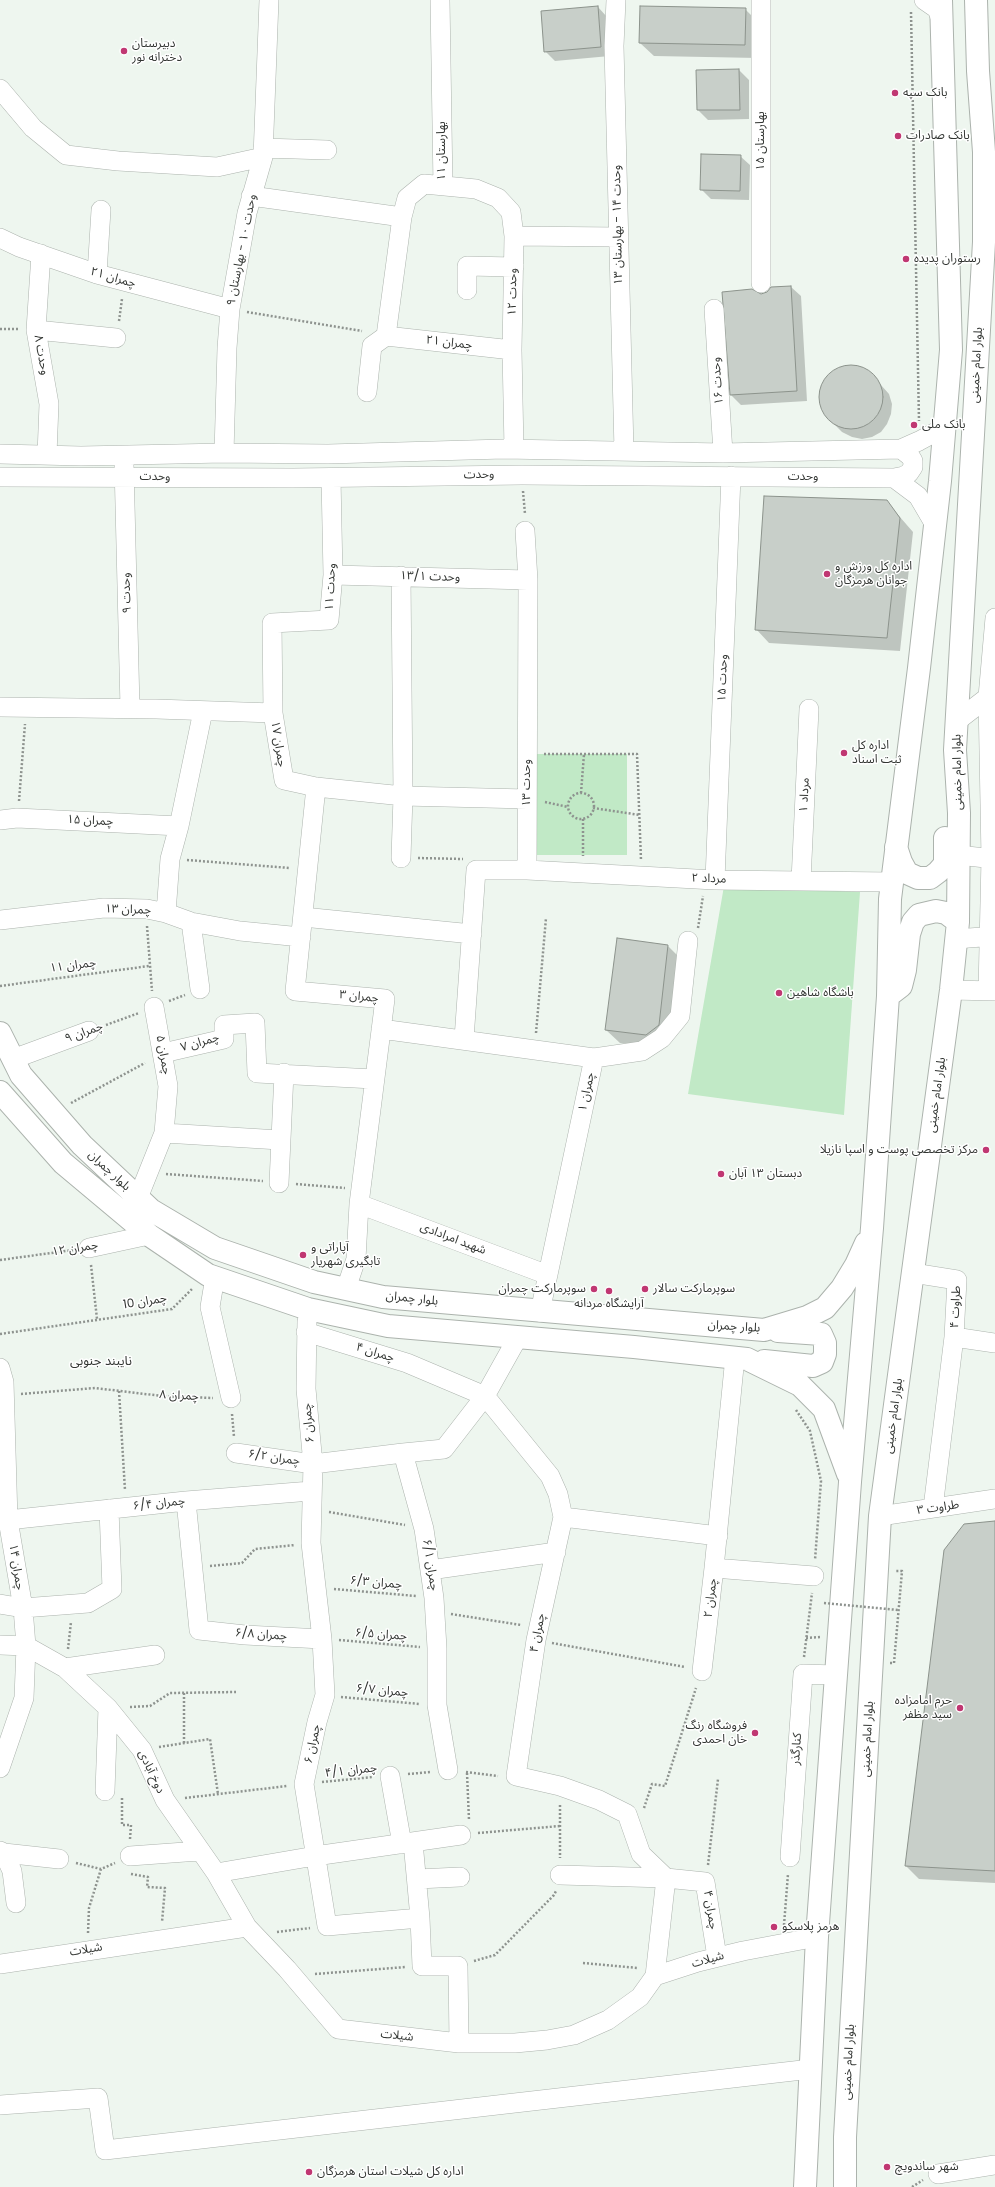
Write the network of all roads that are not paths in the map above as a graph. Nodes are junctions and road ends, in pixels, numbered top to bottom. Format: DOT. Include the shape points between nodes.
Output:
graph roads {
  1 [pos="269,0"];
  2 [pos="440,0"];
  3 [pos="616,0"];
  4 [pos="761,0"];
  5 [pos="976,0"];
  6 [pos="918,4"];
  7 [pos="942,10"];
  8 [pos="0,89"];
  9 [pos="988,109"];
  10 [pos="327,150"];
  11 [pos="263,153"];
  12 [pos="443,186"];
  13 [pos="251,196"];
  14 [pos="989,196"];
  15 [pos="101,210"];
  16 [pos="402,217"];
  17 [pos="514,236"];
  18 [pos="619,236"];
  19 [pos="0,238"];
  20 [pos="990,249"];
  21 [pos="41,254"];
  22 [pos="514,267"];
  23 [pos="97,274"];
  24 [pos="762,282"];
  25 [pos="467,290"];
  26 [pos="230,309"];
  27 [pos="714,309"];
  28 [pos="36,330"];
  29 [pos="386,336"];
  30 [pos="116,338"];
  31 [pos="512,350"];
  32 [pos="367,392"];
  33 [pos="944,427"];
  34 [pos="514,449"];
  35 [pos="901,449"];
  36 [pos="624,451"];
  37 [pos="224,453"];
  38 [pos="723,453"];
  39 [pos="0,454"];
  40 [pos="183,454"];
  41 [pos="47,455"];
  42 [pos="123,455"];
  43 [pos="731,476"];
  44 [pos="0,477"];
  45 [pos="124,477"];
  46 [pos="184,478"];
  47 [pos="331,478"];
  48 [pos="894,478"];
  49 [pos="935,526"];
  50 [pos="526,532"];
  51 [pos="333,575"];
  52 [pos="401,576"];
  53 [pos="528,580"];
  54 [pos="995,618"];
  55 [pos="988,697"];
  56 [pos="0,708"];
  57 [pos="130,708"];
  58 [pos="810,709"];
  59 [pos="203,711"];
  60 [pos="273,713"];
  61 [pos="957,721"];
  62 [pos="955,750"];
  63 [pos="316,786"];
  64 [pos="992,790"];
  65 [pos="403,796"];
  66 [pos="527,799"];
  67 [pos="9,819"];
  68 [pos="179,826"];
  69 [pos="896,847"];
  70 [pos="958,854"];
  71 [pos="401,858"];
  72 [pos="993,858"];
  73 [pos="527,870"];
  74 [pos="715,880"];
  75 [pos="801,881"];
  76 [pos="892,882"];
  77 [pos="166,913"];
  78 [pos="303,917"];
  79 [pos="0,920"];
  80 [pos="191,922"];
  81 [pos="957,930"];
  82 [pos="472,934"];
  83 [pos="992,936"];
  84 [pos="301,938"];
  85 [pos="688,941"];
  86 [pos="200,989"];
  87 [pos="951,990"];
  88 [pos="992,991"];
  89 [pos="888,996"];
  90 [pos="154,1007"];
  91 [pos="382,1029"];
  92 [pos="89,1032"];
  93 [pos="0,1033"];
  94 [pos="464,1039"];
  95 [pos="164,1053"];
  96 [pos="594,1058"];
  97 [pos="13,1059"];
  98 [pos="284,1073"];
  99 [pos="374,1079"];
  100 [pos="0,1092"];
  101 [pos="164,1133"];
  102 [pos="280,1140"];
  103 [pos="278,1183"];
  104 [pos="360,1197"];
  105 [pos="138,1198"];
  106 [pos="872,1228"];
  107 [pos="149,1235"];
  108 [pos="89,1248"];
  109 [pos="913,1273"];
  110 [pos="548,1275"];
  111 [pos="212,1276"];
  112 [pos="314,1282"];
  113 [pos="346,1288"];
  114 [pos="308,1309"];
  115 [pos="540,1312"];
  116 [pos="764,1330"];
  117 [pos="306,1332"];
  118 [pos="518,1337"];
  119 [pos="954,1338"];
  120 [pos="995,1343"];
  121 [pos="741,1358"];
  122 [pos="0,1368"];
  123 [pos="485,1396"];
  124 [pos="231,1398"];
  125 [pos="236,1453"];
  126 [pos="403,1453"];
  127 [pos="313,1464"];
  128 [pos="850,1482"];
  129 [pos="995,1499"];
  130 [pos="311,1500"];
  131 [pos="186,1501"];
  132 [pos="934,1508"];
  133 [pos="117,1509"];
  134 [pos="880,1516"];
  135 [pos="563,1517"];
  136 [pos="4,1519"];
  137 [pos="718,1536"];
  138 [pos="556,1552"];
  139 [pos="714,1568"];
  140 [pos="430,1570"];
  141 [pos="814,1576"];
  142 [pos="0,1604"];
  143 [pos="23,1608"];
  144 [pos="322,1639"];
  145 [pos="0,1646"];
  146 [pos="26,1646"];
  147 [pos="155,1654"];
  148 [pos="65,1668"];
  149 [pos="702,1671"];
  150 [pos="836,1675"];
  151 [pos="108,1708"];
  152 [pos="0,1768"];
  153 [pos="448,1770"];
  154 [pos="390,1776"];
  155 [pos="105,1791"];
  156 [pos="466,1834"];
  157 [pos="408,1843"];
  158 [pos="199,1851"];
  159 [pos="2,1852"];
  160 [pos="130,1856"];
  161 [pos="315,1856"];
  162 [pos="790,1857"];
  163 [pos="59,1859"];
  164 [pos="216,1873"];
  165 [pos="560,1875"];
  166 [pos="460,1876"];
  167 [pos="666,1878"];
  168 [pos="417,1880"];
  169 [pos="16,1903"];
  170 [pos="420,1918"];
  171 [pos="252,1931"];
  172 [pos="817,1937"];
  173 [pos="717,1957"];
  174 [pos="0,1959"];
  175 [pos="655,1973"];
  176 [pos="459,2043"];
  177 [pos="811,2069"];
  178 [pos="0,2106"];
  179 [pos="995,2165"];
  180 [pos="938,2174"];
  181 [pos="844,2179"];
  182 [pos="805,2187"];
  183 [pos="858,2187"];
  1 -- 11 [label="street, وحدت ۱۰ - بهارستان ۹"];
  2 -- 12 [label="street, بهارستان ۱۱"];
  3 -- 18 [label="street, وحدت ۱۴ - بهارستان ۱۳" via="614,46"];
  4 -- 24 [label="street, بهارستان ۱۵"];
  5 -- 9 [label="main road, بلوار امام خمینی"];
  6 -- 7 [label="street"];
  7 -- 33 [label="main road" via="951,350"];
  8 -- 11 [label="street" via="33,128 66,155 217,167"];
  9 -- 14 [label="main road, بلوار امام خمینی" via="984,152"];
  10 -- 11 [label="street"];
  11 -- 13 [label="street, وحدت ۱۰ - بهارستان ۹"];
  12 -- 16 [label="street, بهارستان ۱۱" via="424,184 407,198"];
  12 -- 17 [label="street, وحدت ۱۲" via="476,189 498,198 511,212"];
  13 -- 16 [label="street"];
  13 -- 26 [label="street, وحدت ۱۰ - بهارستان ۹"];
  14 -- 20 [label="main road, بلوار امام خمینی"];
  15 -- 23 [label="street"];
  16 -- 29 [label="street, بهارستان ۱۱"];
  17 -- 18 [label="street"];
  17 -- 22 [label="street, وحدت ۱۲"];
  18 -- 36 [label="street, وحدت ۱۴ - بهارستان ۱۳"];
  19 -- 21 [label="street, چمران ۲۱"];
  20 -- 61 [label="main road, بلوار امام خمینی"];
  21 -- 23 [label="street, چمران ۲۱"];
  21 -- 28 [label="street, وحدت ۸"];
  22 -- 25 [label="street" via="467,266"];
  22 -- 31 [label="street, وحدت ۱۲"];
  23 -- 26 [label="street, چمران ۲۱"];
  26 -- 37 [label="street, وحدت ۱۰ - بهارستان ۹" via="226,348"];
  27 -- 38 [label="street, وحدت ۱۶"];
  28 -- 30 [label="street"];
  28 -- 41 [label="street, وحدت ۸" via="49,404"];
  29 -- 31 [label="street, چمران ۲۱"];
  29 -- 32 [label="street" via="372,346"];
  31 -- 34 [label="street, وحدت ۱۲"];
  33 -- 35 [label="street, وحدت"];
  33 -- 49 [label="main road"];
  34 -- 36 [label="street, وحدت"];
  34 -- 37 [label="street, وحدت" via="328,454"];
  35 -- 38 [label="street, وحدت"];
  35 -- 48 [label="street" via="910,456 913,467 910,473"];
  36 -- 38 [label="street, وحدت"];
  37 -- 40 [label="street, وحدت"];
  39 -- 41 [label="street, وحدت"];
  40 -- 42 [label="street, وحدت"];
  40 -- 46 [label="street"];
  41 -- 42 [label="street, وحدت"];
  42 -- 45 [label="street, وحدت ۹"];
  43 -- 47 [label="street, وحدت" via="522,475"];
  43 -- 48 [label="street, وحدت"];
  43 -- 74 [label="street, وحدت ۱۵"];
  44 -- 45 [label="street, وحدت"];
  45 -- 46 [label="street, وحدت"];
  45 -- 57 [label="street, وحدت ۹"];
  46 -- 47 [label="street, وحدت"];
  47 -- 51 [label="street, وحدت ۱۱"];
  48 -- 49 [label="street" via="918,496"];
  49 -- 69 [label="main road"];
  50 -- 53 [label="street, وحدت ۱۳"];
  51 -- 52 [label="street, وحدت ۱۳/۱"];
  51 -- 60 [label="street, وحدت ۱۱" via="329,620 272,623"];
  52 -- 53 [label="street, وحدت ۱۳/۱"];
  52 -- 65 [label="street"];
  53 -- 66 [label="street, وحدت ۱۳"];
  54 -- 55 [label="street"];
  55 -- 61 [label="street"];
  55 -- 64 [label="street"];
  56 -- 57 [label="street, چمران ۱۷"];
  57 -- 59 [label="street, چمران ۱۷"];
  58 -- 75 [label="street, مرداد ۱"];
  59 -- 60 [label="street, چمران ۱۷"];
  59 -- 68 [label="street"];
  60 -- 63 [label="street, چمران ۱۷" via="284,780"];
  61 -- 62 [label="main road, بلوار امام خمینی"];
  62 -- 69 [label="main road" via="946,820 945,864 930,878 918,878 907,873"];
  62 -- 70 [label="main road, بلوار امام خمینی" via="959,812"];
  63 -- 65 [label="street, چمران ۱۷"];
  63 -- 78 [label="street, چمران ۳"];
  64 -- 72 [label="street"];
  65 -- 66 [label="street, چمران ۱۷"];
  65 -- 71 [label="street"];
  66 -- 73 [label="street, وحدت ۱۳"];
  67 -- 68 [label="street, چمران ۱۵"];
  68 -- 77 [label="street" via="170,859"];
  69 -- 76 [label="main road"];
  70 -- 72 [label="street"];
  70 -- 81 [label="main road, بلوار امام خمینی"];
  72 -- 83 [label="street"];
  73 -- 74 [label="street, مرداد ۲"];
  73 -- 82 [label="street" via="476,870"];
  74 -- 75 [label="street, مرداد ۲"];
  75 -- 76 [label="street, مرداد ۲"];
  76 -- 89 [label="main road"];
  77 -- 79 [label="street, چمران ۱۳" via="146,909 104,908"];
  77 -- 80 [label="street, چمران ۱۳"];
  78 -- 82 [label="street"];
  78 -- 84 [label="street, چمران ۳"];
  80 -- 84 [label="street, چمران ۱۳"];
  80 -- 86 [label="street"];
  81 -- 83 [label="street"];
  81 -- 87 [label="main road, بلوار امام خمینی"];
  81 -- 89 [label="main road" via="946,913 936,911 919,915 913,922 901,986"];
  82 -- 94 [label="street"];
  83 -- 88 [label="street"];
  84 -- 91 [label="street, چمران ۳" via="295,991 385,999"];
  85 -- 96 [label="street" via="680,1016 667,1033 642,1051"];
  87 -- 88 [label="street"];
  87 -- 109 [label="main road, بلوار امام خمینی"];
  89 -- 106 [label="main road"];
  90 -- 95 [label="street, چمران ۵"];
  91 -- 94 [label="street, چمران ۱"];
  91 -- 99 [label="street, چمران ۳"];
  92 -- 97 [label="street, چمران ۹"];
  93 -- 97 [label="main road, بلوار چمران"];
  94 -- 96 [label="street, چمران ۱"];
  95 -- 98 [label="street, چمران ۷" via="224,1039 224,1025 255,1023 257,1073"];
  95 -- 101 [label="street, چمران ۵" via="168,1086"];
  96 -- 110 [label="street, چمران ۱"];
  97 -- 105 [label="main road, بلوار چمران" via="21,1075 82,1145"];
  98 -- 99 [label="street, چمران ۷"];
  98 -- 102 [label="street"];
  99 -- 104 [label="street, چمران ۳"];
  100 -- 107 [label="main road, بلوار چمران" via="63,1163"];
  101 -- 102 [label="street"];
  101 -- 105 [label="street, چمران ۵"];
  102 -- 103 [label="street"];
  104 -- 110 [label="street, شهید امرادادی"];
  104 -- 113 [label="street, چمران ۳" via="356,1259"];
  105 -- 112 [label="main road, بلوار چمران" via="152,1210 215,1248"];
  106 -- 116 [label="main road, بلوار چمران" via="853,1271 825,1308 807,1317"];
  106 -- 128 [label="main road"];
  107 -- 108 [label="street, چمران ۱۲"];
  107 -- 111 [label="main road, بلوار چمران"];
  109 -- 119 [label="street, طراوت ۴" via="957,1280"];
  109 -- 134 [label="main road, بلوار امام خمینی"];
  110 -- 115 [label="street, چمران ۱"];
  111 -- 114 [label="main road, بلوار چمران"];
  111 -- 124 [label="street" via="210,1307"];
  112 -- 113 [label="main road, بلوار چمران"];
  112 -- 114 [label="main road"];
  113 -- 115 [label="main road, بلوار چمران" via="382,1297"];
  114 -- 117 [label="street, چمران ۶"];
  114 -- 118 [label="main road, بلوار چمران" via="388,1326"];
  115 -- 116 [label="main road, بلوار چمران"];
  116 -- 121 [label="main road" via="821,1334 825,1343 822,1362 813,1366"];
  117 -- 123 [label="street, چمران ۴" via="407,1363"];
  117 -- 127 [label="street, چمران ۶" via="306,1389"];
  118 -- 121 [label="main road, بلوار چمران"];
  118 -- 123 [label="street"];
  119 -- 120 [label="street, طراوت ۴"];
  119 -- 132 [label="street"];
  121 -- 128 [label="main road, بلوار چمران" via="800,1385 824,1409"];
  121 -- 137 [label="street, چمران ۲"];
  122 -- 136 [label="street, چمران ۱۴" via="5,1395"];
  123 -- 126 [label="street" via="444,1449"];
  123 -- 135 [label="street, چمران ۴" via="550,1476 558,1494"];
  125 -- 127 [label="street, چمران ۶/۲"];
  126 -- 127 [label="street"];
  126 -- 140 [label="street, چمران ۶/۱" via="424,1529"];
  127 -- 130 [label="street, چمران ۶"];
  128 -- 150 [label="main road"];
  129 -- 132 [label="street, طراوت ۳"];
  130 -- 131 [label="street, چمران ۶/۴"];
  130 -- 144 [label="street, چمران ۶" via="311,1543"];
  131 -- 133 [label="street, چمران ۶/۴"];
  131 -- 144 [label="street, چمران ۶/۸" via="199,1630"];
  132 -- 134 [label="street, طراوت ۳"];
  133 -- 136 [label="street, چمران ۶/۴"];
  133 -- 143 [label="street" via="112,1589 88,1603"];
  134 -- 181 [label="main road, بلوار امام خمینی"];
  135 -- 137 [label="street"];
  135 -- 138 [label="street, چمران ۴"];
  136 -- 143 [label="street, چمران ۱۴"];
  137 -- 139 [label="street, چمران ۲"];
  138 -- 140 [label="street"];
  138 -- 167 [label="street, چمران ۴" via="537,1634 516,1776 560,1786 628,1814 641,1854"];
  139 -- 141 [label="street"];
  139 -- 149 [label="street, چمران ۲"];
  140 -- 153 [label="street, چمران ۶/۱" via="435,1604 437,1705"];
  142 -- 143 [label="street"];
  143 -- 146 [label="street, چمران ۱۴"];
  144 -- 161 [label="street, چمران ۶" via="325,1695 304,1784"];
  145 -- 146 [label="street, دوخ آبادی"];
  146 -- 148 [label="street, دوخ آبادی"];
  146 -- 152 [label="street, چمران ۱۴" via="24,1698"];
  147 -- 148 [label="street"];
  148 -- 151 [label="street, دوخ آبادی"];
  150 -- 162 [label="street, کنارگذر" via="803,1674"];
  150 -- 172 [label="main road"];
  151 -- 155 [label="street"];
  151 -- 158 [label="street, دوخ آبادی" via="142,1750 165,1800"];
  154 -- 157 [label="street"];
  156 -- 157 [label="street"];
  157 -- 161 [label="street"];
  157 -- 168 [label="street"];
  158 -- 160 [label="street"];
  158 -- 164 [label="street, دوخ آبادی"];
  159 -- 163 [label="street"];
  159 -- 169 [label="street" via="12,1871"];
  161 -- 164 [label="street"];
  161 -- 170 [label="street, چمران ۶" via="327,1926"];
  164 -- 171 [label="street, دوخ آبادی"];
  165 -- 167 [label="street, چمران ۴"];
  166 -- 168 [label="street"];
  167 -- 173 [label="street, چمران ۴" via="706,1882"];
  167 -- 175 [label="street"];
  168 -- 170 [label="street"];
  170 -- 176 [label="street" via="422,1966 458,1966"];
  171 -- 174 [label="street, شیلات" via="161,1939"];
  171 -- 176 [label="street, شیلات" via="338,2029"];
  172 -- 173 [label="street, شیلات"];
  172 -- 177 [label="main road"];
  173 -- 175 [label="street, شیلات"];
  175 -- 176 [label="street, شیلات" via="640,1997 608,2020 574,2035 515,2043"];
  177 -- 178 [label="street" via="105,2150 98,2098"];
  177 -- 182 [label="main road"];
  179 -- 180 [label="street"];
  181 -- 183 [label="main road"];
}
